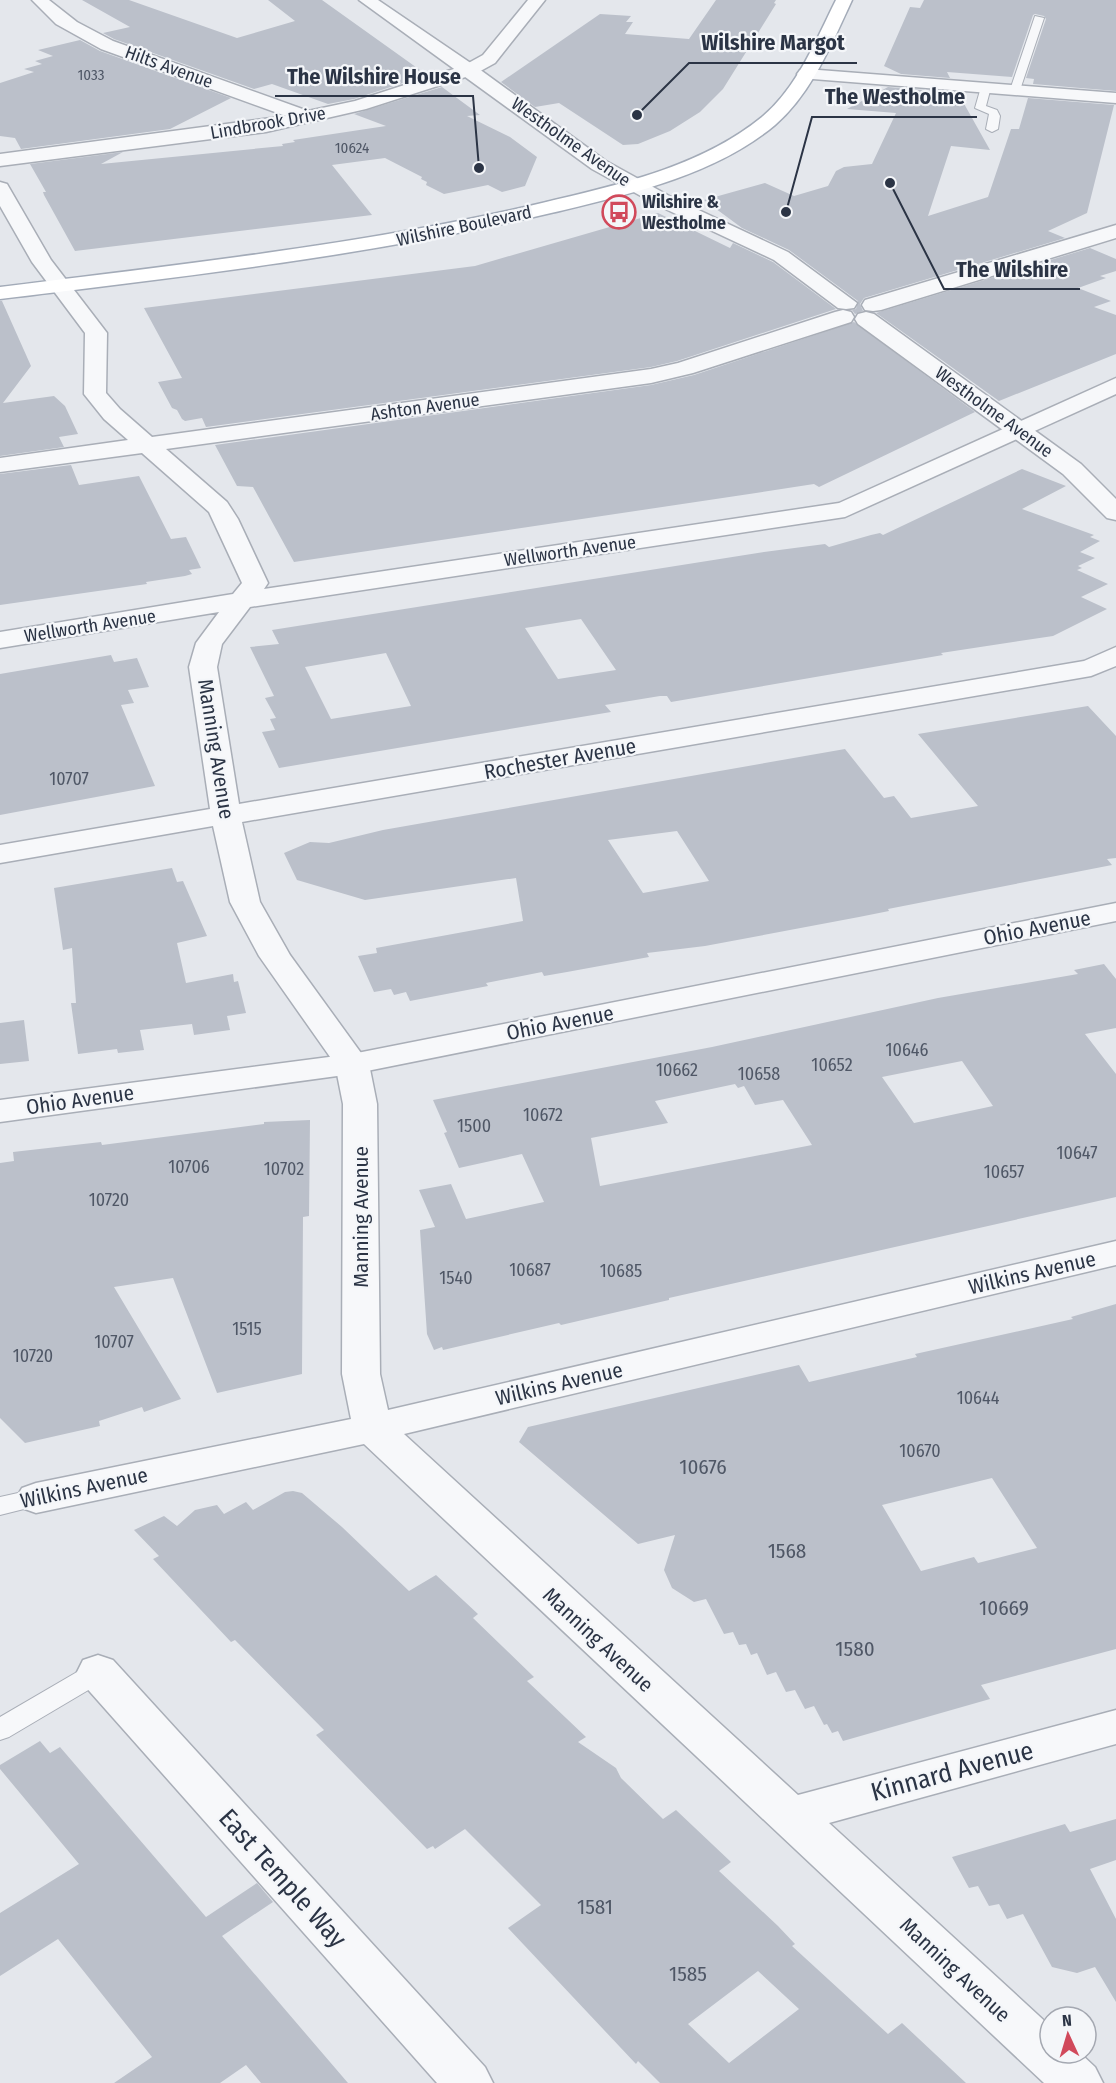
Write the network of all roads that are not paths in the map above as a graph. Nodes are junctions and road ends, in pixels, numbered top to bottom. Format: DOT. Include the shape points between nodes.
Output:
graph roads {
  1 [pos="40,0"];
  2 [pos="367,0"];
  3 [pos="537,0"];
  4 [pos="844,0"];
  5 [pos="1039,18"];
  6 [pos="469,70"];
  7 [pos="806,74"];
  8 [pos="986,87"];
  9 [pos="1015,90"];
  10 [pos="1116,98"];
  11 [pos="307,117"];
  12 [pos="992,129"];
  13 [pos="0,160"];
  14 [pos="632,185"];
  15 [pos="0,188"];
  16 [pos="1116,231"];
  17 [pos="58,285"];
  18 [pos="0,293"];
  19 [pos="845,310"];
  20 [pos="869,312"];
  21 [pos="1116,385"];
  22 [pos="1018,430"];
  23 [pos="148,445"];
  24 [pos="0,465"];
  25 [pos="1116,513"];
  26 [pos="243,600"];
  27 [pos="0,640"];
  28 [pos="1116,655"];
  29 [pos="226,816"];
  30 [pos="0,854"];
  31 [pos="1116,912"];
  32 [pos="352,1064"];
  33 [pos="0,1111"];
  34 [pos="1116,1253"];
  35 [pos="372,1428"];
  36 [pos="36,1498"];
  37 [pos="0,1506"];
  38 [pos="98,1672"];
  39 [pos="1116,1727"];
  40 [pos="0,1730"];
  41 [pos="788,1816"];
  42 [pos="468,2083"];
  43 [pos="1078,2083"];
  1 -- 11 [label="street, Hilts Avenue" via="79,32 107,45"];
  2 -- 6 [label="street, Westholme Avenue"];
  3 -- 6 [label="street, Lindbrook Drive" via="489,59"];
  4 -- 7 [label="main road, Wilshire Boulevard"];
  5 -- 9 [label="lane"];
  6 -- 11 [label="street, Lindbrook Drive" via="360,105"];
  6 -- 14 [label="street, Westholme Avenue"];
  7 -- 8 [label="street"];
  7 -- 14 [label="main road, Wilshire Boulevard" via="769,121 735,144"];
  8 -- 9 [label="street"];
  8 -- 12 [label="lane" via="980,108 993,112"];
  9 -- 10 [label="street"];
  11 -- 13 [label="street, Lindbrook Drive" via="220,133"];
  14 -- 17 [label="main road, Wilshire Boulevard" via="493,222 380,244"];
  14 -- 19 [label="street, Westholme Avenue" via="781,256"];
  15 -- 17 [label="street, Manning Avenue"];
  16 -- 20 [label="street"];
  17 -- 18 [label="main road, Wilshire Boulevard"];
  17 -- 23 [label="street, Manning Avenue" via="96,333 94,394"];
  19 -- 20 [label="street"];
  19 -- 23 [label="street, Ashton Avenue" via="685,368 651,376"];
  20 -- 22 [label="street, Westholme Avenue"];
  21 -- 22 [label="street, Wellworth Avenue"];
  22 -- 25 [label="street, Westholme Avenue" via="1072,469"];
  22 -- 26 [label="street, Wellworth Avenue" via="845,510"];
  23 -- 24 [label="street, Ashton Avenue"];
  23 -- 26 [label="street, Manning Avenue" via="218,507 226,519 255,583"];
  26 -- 27 [label="street, Wellworth Avenue"];
  26 -- 29 [label="street, Manning Avenue" via="209,643 203,667"];
  28 -- 29 [label="street, Rochester Avenue" via="1091,668"];
  29 -- 30 [label="street, Rochester Avenue"];
  29 -- 32 [label="street, Manning Avenue" via="245,902 275,956"];
  31 -- 32 [label="street, Ohio Avenue"];
  32 -- 33 [label="street, Ohio Avenue"];
  32 -- 35 [label="street, Manning Avenue" via="360,1104 362,1374"];
  34 -- 35 [label="street, Wilkins Avenue"];
  35 -- 36 [label="street, Wilkins Avenue"];
  35 -- 41 [label="street, Manning Avenue"];
  36 -- 37 [label="lane, Wilkins Avenue"];
  38 -- 40 [label="lane"];
  38 -- 42 [label="street, East Temple Way"];
  39 -- 41 [label="street, Kinnard Avenue"];
  41 -- 43 [label="street, Manning Avenue"];
}
